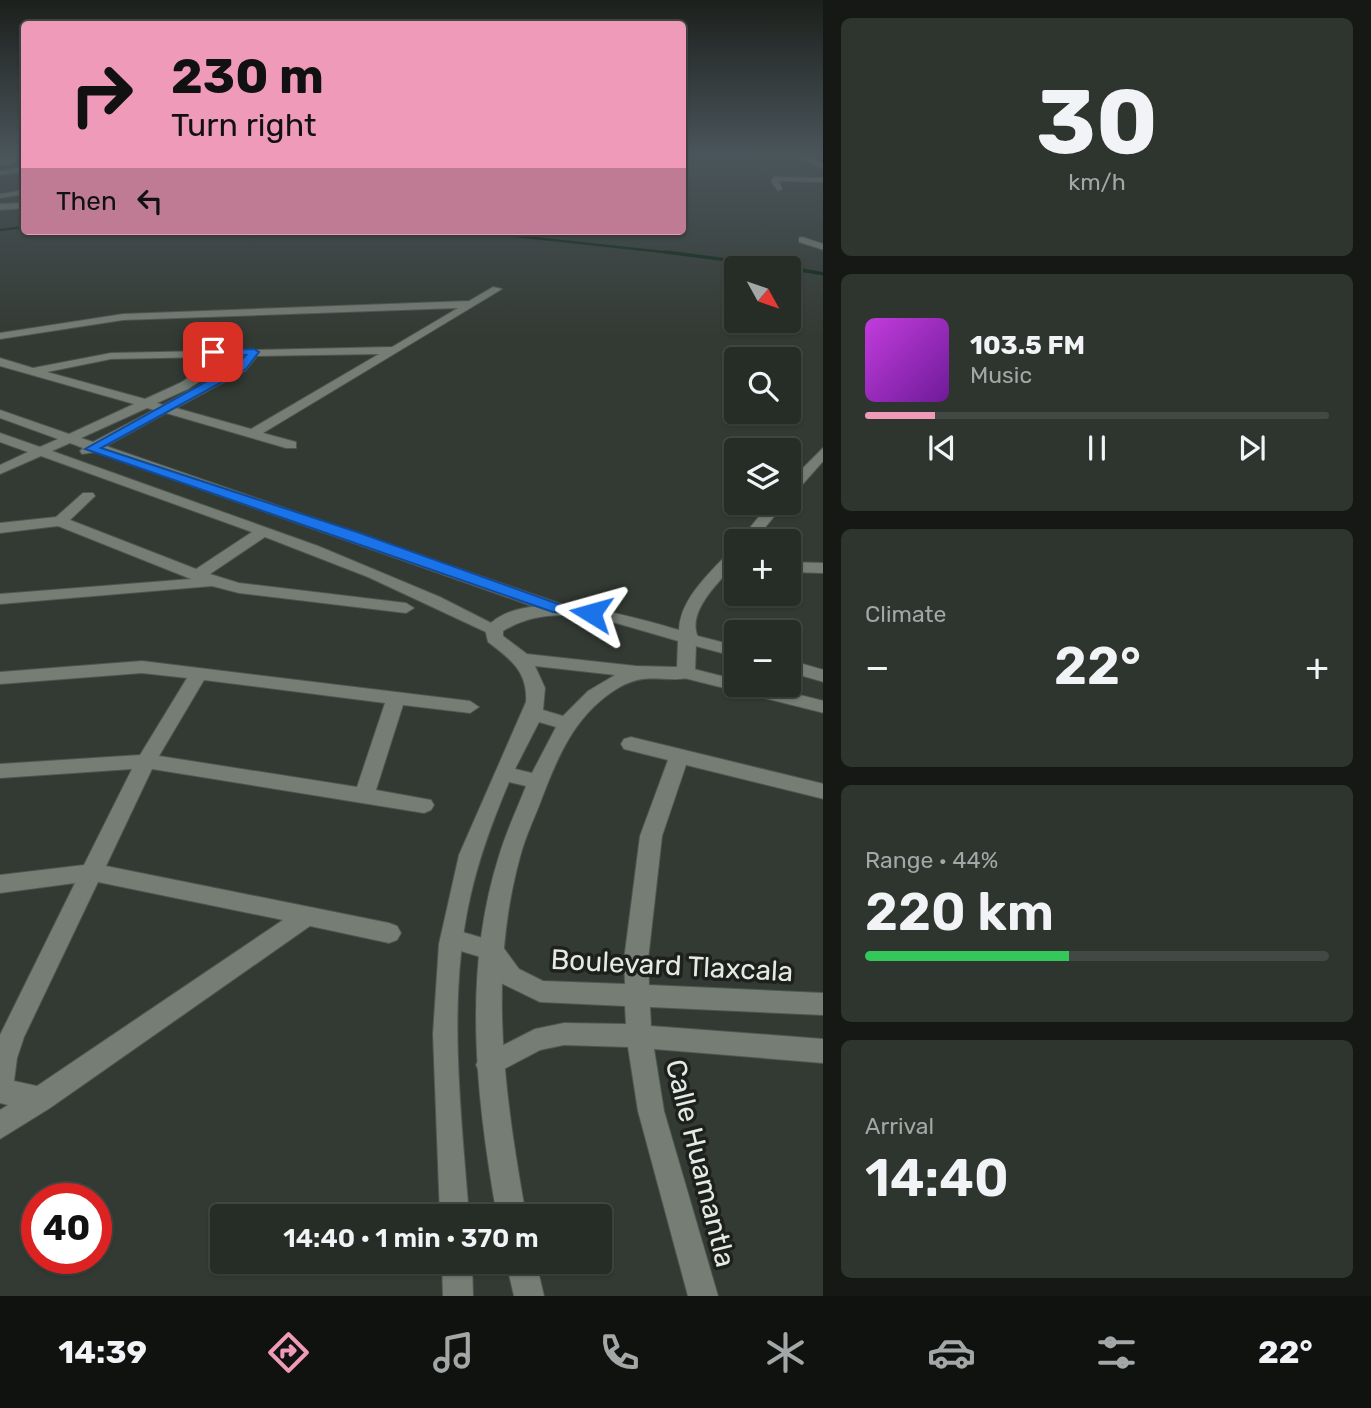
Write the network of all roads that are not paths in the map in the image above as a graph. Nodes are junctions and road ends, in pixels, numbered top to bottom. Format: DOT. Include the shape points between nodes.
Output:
graph roads {
  1 [pos="802,240"];
  2 [pos="823,247"];
  3 [pos="497,289"];
  4 [pos="468,304"];
  5 [pos="0,336"];
  6 [pos="393,350"];
  7 [pos="213,352"];
  8 [pos="254,352"];
  9 [pos="0,362"];
  10 [pos="213,366"];
  11 [pos="242,367"];
  12 [pos="33,371"];
  13 [pos="184,386"];
  14 [pos="205,388"];
  15 [pos="146,403"];
  16 [pos="167,409"];
  17 [pos="0,414"];
  18 [pos="101,426"];
  19 [pos="121,433"];
  20 [pos="252,434"];
  21 [pos="3,440"];
  22 [pos="67,440"];
  23 [pos="291,445"];
  24 [pos="91,449"];
  25 [pos="823,451"];
  26 [pos="40,452"];
  27 [pos="64,461"];
  28 [pos="0,470"];
  29 [pos="801,477"];
  30 [pos="88,496"];
  31 [pos="768,515"];
  32 [pos="60,521"];
  33 [pos="0,528"];
  34 [pos="756,529"];
  35 [pos="264,531"];
  36 [pos="801,567"];
  37 [pos="823,568"];
  38 [pos="724,569"];
  39 [pos="205,579"];
  40 [pos="0,599"];
  41 [pos="406,608"];
  42 [pos="558,609"];
  43 [pos="494,629"];
  44 [pos="690,639"];
  45 [pos="724,648"];
  46 [pos="522,659"];
  47 [pos="801,670"];
  48 [pos="636,672"];
  49 [pos="686,673"];
  50 [pos="200,674"];
  51 [pos="823,676"];
  52 [pos="0,678"];
  53 [pos="396,697"];
  54 [pos="470,706"];
  55 [pos="823,707"];
  56 [pos="533,714"];
  57 [pos="566,723"];
  58 [pos="631,744"];
  59 [pos="679,756"];
  60 [pos="146,761"];
  61 [pos="0,771"];
  62 [pos="503,773"];
  63 [pos="538,782"];
  64 [pos="823,792"];
  65 [pos="364,796"];
  66 [pos="424,805"];
  67 [pos="93,873"];
  68 [pos="0,884"];
  69 [pos="304,918"];
  70 [pos="389,933"];
  71 [pos="452,939"];
  72 [pos="492,950"];
  73 [pos="638,994"];
  74 [pos="823,1004"];
  75 [pos="639,1037"];
  76 [pos="4,1048"];
  77 [pos="823,1051"];
  78 [pos="489,1065"];
  79 [pos="0,1085"];
  80 [pos="0,1091"];
  81 [pos="41,1099"];
  82 [pos="0,1126"];
  83 [pos="453,1204"];
  84 [pos="509,1204"];
  85 [pos="457,1274"];
  86 [pos="524,1274"];
  87 [pos="458,1296"];
  88 [pos="529,1296"];
  89 [pos="703,1296"];
  1 -- 2 [label="street"];
  3 -- 4 [label="street"];
  4 -- 5 [label="street" via="123,317"];
  4 -- 6 [label="street"];
  6 -- 8 [label="street"];
  6 -- 20 [label="street"];
  7 -- 8 [label="street"];
  7 -- 10 [label="street"];
  7 -- 12 [label="street" via="111,356"];
  8 -- 11 [label="street"];
  9 -- 12 [label="street"];
  10 -- 11 [label="street"];
  10 -- 13 [label="street"];
  11 -- 14 [label="street"];
  12 -- 15 [label="street"];
  13 -- 14 [label="street"];
  13 -- 15 [label="street"];
  14 -- 16 [label="street"];
  15 -- 16 [label="street"];
  15 -- 18 [label="street"];
  16 -- 19 [label="street"];
  16 -- 20 [label="street"];
  17 -- 22 [label="street"];
  18 -- 19 [label="street"];
  18 -- 22 [label="street"];
  19 -- 24 [label="street"];
  20 -- 23 [label="street"];
  21 -- 26 [label="street"];
  22 -- 24 [label="street"];
  22 -- 26 [label="street"];
  24 -- 27 [label="street"];
  24 -- 42 [label="street"];
  25 -- 29 [label="street"];
  26 -- 27 [label="street"];
  26 -- 28 [label="street"];
  27 -- 35 [label="street"];
  30 -- 32 [label="street"];
  31 -- 34 [label="street"];
  32 -- 33 [label="street"];
  32 -- 39 [label="street"];
  35 -- 39 [label="street"];
  35 -- 43 [label="street" via="423,593"];
  36 -- 37 [label="street"];
  38 -- 44 [label="street" via="688,615"];
  39 -- 40 [label="street"];
  39 -- 41 [label="street" via="239,588"];
  42 -- 43 [label="street" via="520,614"];
  42 -- 44 [label="street"];
  43 -- 46 [label="street" via="494,639"];
  44 -- 45 [label="street"];
  44 -- 49 [label="street"];
  46 -- 48 [label="street"];
  46 -- 56 [label="street" via="533,676 537,695"];
  47 -- 51 [label="street"];
  48 -- 49 [label="street"];
  48 -- 57 [label="street" via="595,693"];
  49 -- 55 [label="street"];
  50 -- 52 [label="street" via="142,667"];
  50 -- 53 [label="street"];
  50 -- 60 [label="street"];
  53 -- 54 [label="street"];
  53 -- 65 [label="street"];
  56 -- 57 [label="street"];
  56 -- 62 [label="street"];
  57 -- 63 [label="street"];
  58 -- 59 [label="street"];
  59 -- 64 [label="street"];
  59 -- 73 [label="street, Calle Huamantla" via="652,836 636,961"];
  60 -- 61 [label="street"];
  60 -- 65 [label="street"];
  60 -- 67 [label="street"];
  62 -- 63 [label="street"];
  62 -- 71 [label="street" via="470,856"];
  63 -- 72 [label="street" via="509,858"];
  65 -- 66 [label="street"];
  67 -- 68 [label="street"];
  67 -- 69 [label="street"];
  67 -- 76 [label="street"];
  69 -- 70 [label="street"];
  69 -- 81 [label="street"];
  71 -- 72 [label="street"];
  71 -- 83 [label="street" via="443,1055"];
  72 -- 73 [label="street, Boulevard Tlaxcala" via="510,975 540,991"];
  72 -- 78 [label="street"];
  73 -- 74 [label="street, Boulevard Tlaxcala"];
  73 -- 75 [label="street, Calle Huamantla"];
  75 -- 77 [label="street"];
  75 -- 78 [label="street" via="564,1034 535,1040"];
  75 -- 89 [label="street, Calle Huamantla" via="651,1111"];
  76 -- 79 [label="street"];
  78 -- 84 [label="street" via="497,1145"];
  80 -- 81 [label="street"];
  81 -- 82 [label="street"];
  85 -- 87 [label="street"];
  86 -- 88 [label="street"];
}
